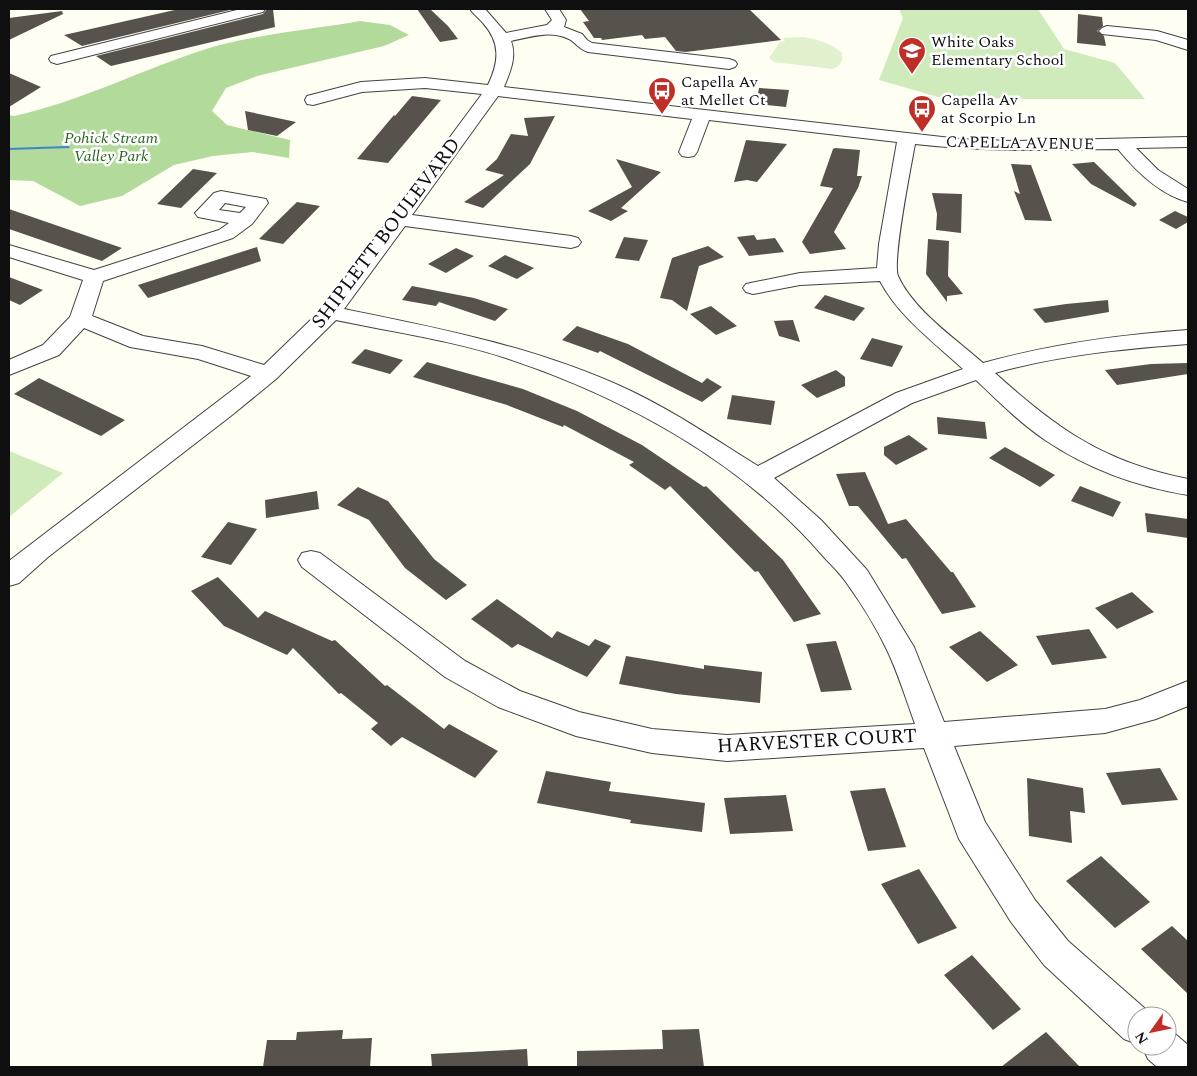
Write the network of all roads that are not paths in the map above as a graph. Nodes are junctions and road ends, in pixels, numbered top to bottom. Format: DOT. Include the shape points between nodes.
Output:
graph roads {
  1 [pos="258,9"];
  2 [pos="477,9"];
  3 [pos="552,9"];
  4 [pos="553,28"];
  5 [pos="1107,31"];
  6 [pos="502,38"];
  7 [pos="1188,44"];
  8 [pos="57,58"];
  9 [pos="729,64"];
  10 [pos="494,90"];
  11 [pos="313,100"];
  12 [pos="702,115"];
  13 [pos="907,138"];
  14 [pos="1188,142"];
  15 [pos="1122,143"];
  16 [pos="688,152"];
  17 [pos="1188,196"];
  18 [pos="399,219"];
  19 [pos="245,220"];
  20 [pos="571,242"];
  21 [pos="9,251"];
  22 [pos="887,274"];
  23 [pos="94,277"];
  24 [pos="753,288"];
  25 [pos="330,312"];
  26 [pos="80,319"];
  27 [pos="1188,337"];
  28 [pos="9,368"];
  29 [pos="979,371"];
  30 [pos="268,374"];
  31 [pos="757,477"];
  32 [pos="1188,487"];
  33 [pos="311,560"];
  34 [pos="9,576"];
  35 [pos="1188,693"];
  36 [pos="934,735"];
  37 [pos="1127,1017"];
  38 [pos="1173,1056"];
  39 [pos="1186,1067"];
  1 -- 8 [label="street"];
  2 -- 6 [label="street"];
  3 -- 4 [label="street" via="559,20"];
  4 -- 6 [label="street"];
  4 -- 9 [label="street" via="577,37 588,48"];
  5 -- 7 [label="street" via="1157,36"];
  6 -- 10 [label="street, SHIPLETT BOULEVARD" via="506,55 504,69"];
  10 -- 11 [label="street, CAPELLA AVENUE" via="402,83 361,87"];
  10 -- 12 [label="street, CAPELLA AVENUE"];
  10 -- 18 [label="street, SHIPLETT BOULEVARD"];
  12 -- 13 [label="street, CAPELLA AVENUE"];
  12 -- 16 [label="street"];
  13 -- 15 [label="street, CAPELLA AVENUE" via="978,145"];
  13 -- 22 [label="street"];
  14 -- 15 [label="street, CAPELLA AVENUE"];
  15 -- 17 [label="street" via="1153,176"];
  18 -- 20 [label="street"];
  18 -- 25 [label="street, SHIPLETT BOULEVARD"];
  19 -- 23 [label="street" via="226,234"];
  21 -- 23 [label="street"];
  22 -- 24 [label="street" via="800,279"];
  22 -- 29 [label="street" via="897,294 911,310"];
  23 -- 26 [label="street"];
  25 -- 30 [label="street, SHIPLETT BOULEVARD"];
  25 -- 31 [label="street" via="463,340 560,370 668,420"];
  26 -- 28 [label="street" via="51,350"];
  26 -- 30 [label="street" via="138,342 202,353"];
  27 -- 29 [label="street" via="1036,355"];
  29 -- 31 [label="street" via="904,398"];
  29 -- 32 [label="street" via="1030,417 1090,456 1129,472"];
  30 -- 34 [label="street, SHIPLETT BOULEVARD"];
  31 -- 36 [label="street" via="812,526 857,577 900,647"];
  33 -- 36 [label="street, HARVESTER COURT" via="455,670 510,699 576,724 652,741 727,748"];
  35 -- 36 [label="street, HARVESTER COURT" via="1145,711 1105,721"];
  36 -- 37 [label="street" via="971,829 1023,911 1056,953"];
  38 -- 39 [label="street"];
}
